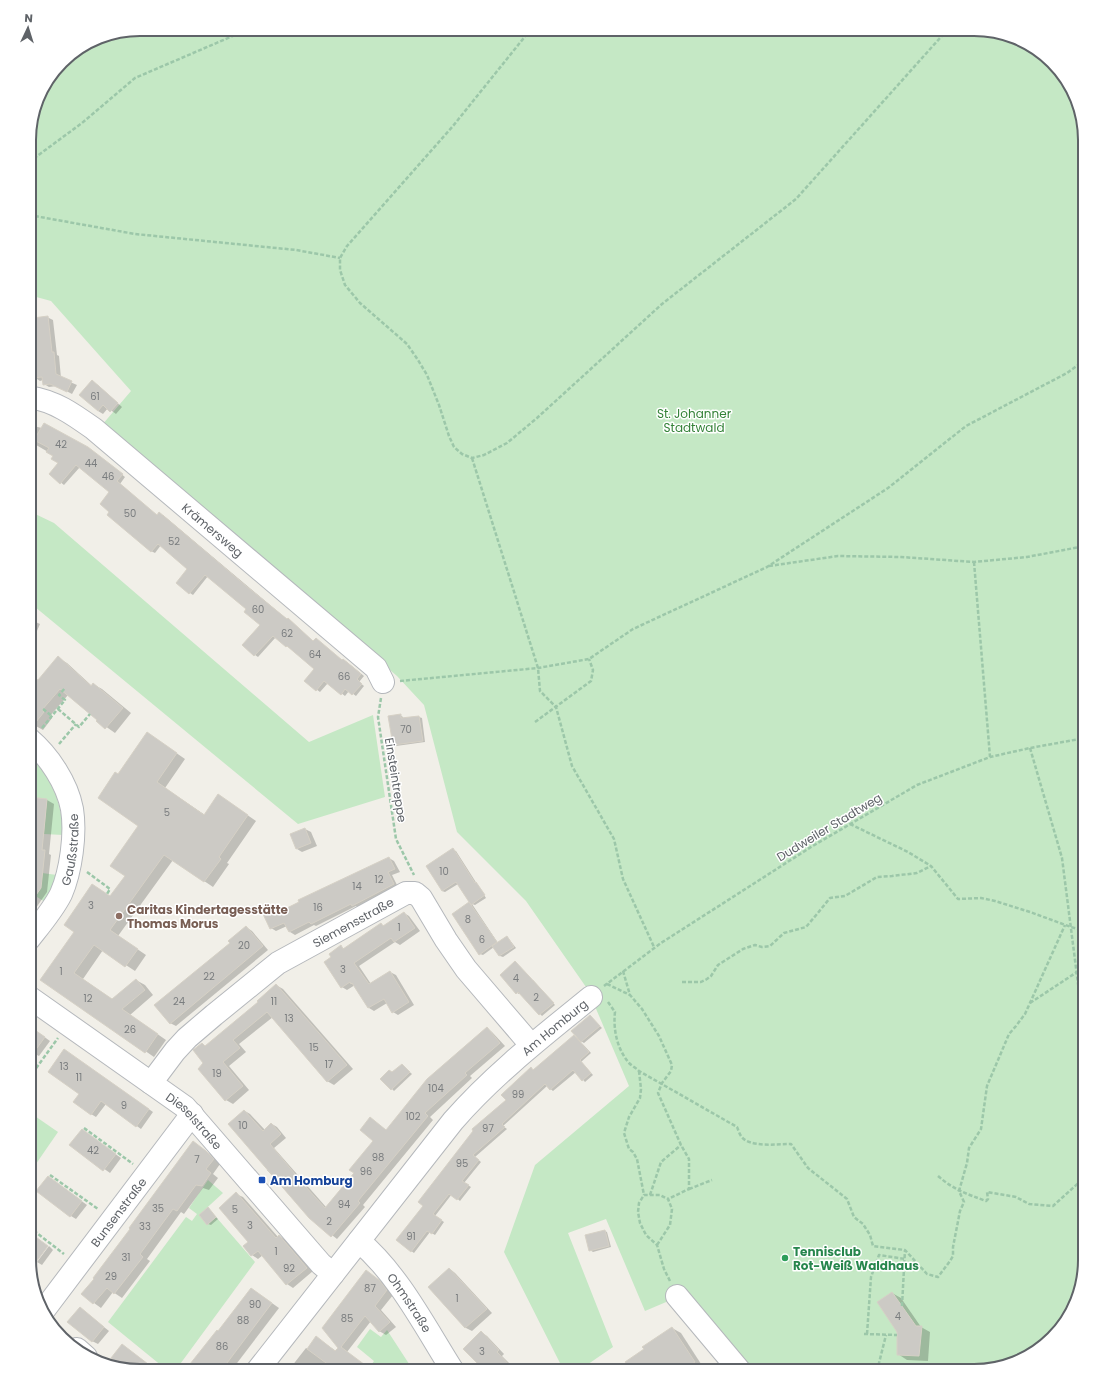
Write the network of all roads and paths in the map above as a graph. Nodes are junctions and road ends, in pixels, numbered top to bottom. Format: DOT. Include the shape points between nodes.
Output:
graph roads {
  1 [pos="233,36"];
  2 [pos="525,36"];
  3 [pos="942,36"];
  4 [pos="36,157"];
  5 [pos="36,216"];
  6 [pos="340,258"];
  7 [pos="1078,365"];
  8 [pos="36,398"];
  9 [pos="472,458"];
  10 [pos="1078,547"];
  11 [pos="974,562"];
  12 [pos="766,567"];
  13 [pos="589,659"];
  14 [pos="538,668"];
  15 [pos="383,682"];
  16 [pos="65,688"];
  17 [pos="556,708"];
  18 [pos="43,709"];
  19 [pos="58,709"];
  20 [pos="90,714"];
  21 [pos="52,716"];
  22 [pos="535,722"];
  23 [pos="76,724"];
  24 [pos="36,733"];
  25 [pos="1078,740"];
  26 [pos="36,746"];
  27 [pos="1030,748"];
  28 [pos="990,757"];
  29 [pos="48,759"];
  30 [pos="850,823"];
  31 [pos="931,866"];
  32 [pos="90,874"];
  33 [pos="415,877"];
  34 [pos="107,894"];
  35 [pos="1065,925"];
  36 [pos="1071,927"];
  37 [pos="1078,929"];
  38 [pos="36,930"];
  39 [pos="654,947"];
  40 [pos="623,971"];
  41 [pos="1077,972"];
  42 [pos="1078,981"];
  43 [pos="682,982"];
  44 [pos="602,994"];
  45 [pos="630,995"];
  46 [pos="36,1002"];
  47 [pos="1029,1003"];
  48 [pos="53,1045"];
  49 [pos="531,1045"];
  50 [pos="36,1068"];
  51 [pos="640,1071"];
  52 [pos="151,1083"];
  53 [pos="662,1083"];
  54 [pos="192,1114"];
  55 [pos="84,1128"];
  56 [pos="681,1145"];
  57 [pos="146,1174"];
  58 [pos="50,1175"];
  59 [pos="938,1176"];
  60 [pos="712,1180"];
  61 [pos="1078,1183"];
  62 [pos="689,1189"];
  63 [pos="959,1191"];
  64 [pos="644,1195"];
  65 [pos="650,1195"];
  66 [pos="668,1199"];
  67 [pos="113,1220"];
  68 [pos="36,1232"];
  69 [pos="359,1241"];
  70 [pos="657,1245"];
  71 [pos="905,1250"];
  72 [pos="905,1259"];
  73 [pos="78,1265"];
  74 [pos="333,1274"];
  75 [pos="677,1296"];
  76 [pos="47,1306"];
  77 [pos="902,1306"];
  78 [pos="886,1335"];
  79 [pos="897,1336"];
  80 [pos="262,1364"];
  81 [pos="449,1364"];
  82 [pos="734,1364"];
  83 [pos="879,1364"];
  1 -- 4 [label="path" via="135,78 82,123"];
  2 -- 6 [label="path" via="453,126 347,246"];
  3 -- 9 [label="path" via="796,199 662,304 507,444"];
  5 -- 6 [label="path" via="135,234"];
  6 -- 9 [label="path" via="340,270 345,285 407,344 428,375 454,447"];
  7 -- 12 [label="path" via="966,426 888,488"];
  8 -- 15 [label="street, Krämersweg" via="68,411 94,429 376,668"];
  9 -- 14 [label="path"];
  10 -- 11 [label="path" via="1027,557"];
  11 -- 12 [label="path" via="838,556"];
  11 -- 28 [label="path"];
  12 -- 13 [label="path" via="633,629"];
  13 -- 14 [label="path"];
  13 -- 17 [label="path" via="593,670 591,681"];
  14 -- 15 [label="path"];
  14 -- 17 [label="path" via="540,691"];
  15 -- 33 [label="path, Einsteintreppe" via="378,717 396,838"];
  16 -- 19 [label="path" via="59,695 66,700"];
  17 -- 22 [label="path"];
  17 -- 39 [label="path" via="572,766 614,839 623,879"];
  18 -- 21 [label="path"];
  19 -- 21 [label="path"];
  19 -- 23 [label="path"];
  20 -- 23 [label="path" via="79,727"];
  21 -- 24 [label="path"];
  23 -- 29 [label="path"];
  25 -- 27 [label="path, Dudweiler Stadtweg"];
  26 -- 29 [label="street, Gaußstraße"];
  27 -- 28 [label="path, Dudweiler Stadtweg"];
  27 -- 36 [label="path" via="1062,858"];
  28 -- 30 [label="path, Dudweiler Stadtweg" via="917,785"];
  29 -- 38 [label="street, Gaußstraße" via="63,785 72,809 71,860 60,895"];
  30 -- 31 [label="path"];
  30 -- 39 [label="path, Dudweiler Stadtweg"];
  31 -- 35 [label="path" via="958,899 981,898 995,901"];
  31 -- 43 [label="path" via="917,872 877,877 845,896 830,898 806,927 784,933 770,946 744,949 718,965 711,976 701,982"];
  32 -- 34 [label="path" via="110,889"];
  35 -- 36 [label="path"];
  35 -- 47 [label="path"];
  36 -- 37 [label="path"];
  36 -- 41 [label="path"];
  39 -- 40 [label="path, Dudweiler Stadtweg"];
  40 -- 44 [label="path, Dudweiler Stadtweg"];
  40 -- 45 [label="path"];
  41 -- 42 [label="path"];
  41 -- 47 [label="path"];
  44 -- 45 [label="path"];
  44 -- 49 [label="street, Am Homburg"];
  44 -- 51 [label="path" via="615,1012 616,1039 630,1064"];
  45 -- 53 [label="path" via="659,1036 672,1065 671,1071"];
  46 -- 52 [label="street, Dieselstraße"];
  47 -- 63 [label="path" via="1025,1014 1009,1034 987,1086 981,1128 969,1148"];
  48 -- 50 [label="path"];
  49 -- 52 [label="street, Siemensstraße" via="466,969 421,898 415,893 406,893 278,963 187,1038"];
  49 -- 69 [label="street, Am Homburg" via="487,1084 453,1120"];
  51 -- 53 [label="path"];
  51 -- 64 [label="path" via="640,1098 629,1117 624,1133 629,1149 637,1159"];
  52 -- 54 [label="street, Dieselstraße"];
  53 -- 56 [label="path" via="658,1093"];
  53 -- 71 [label="path" via="737,1127 742,1137 753,1143 790,1144 808,1168 847,1199 854,1217 863,1224 870,1235 873,1246"];
  54 -- 57 [label="street, Bunsenstraße"];
  54 -- 74 [label="street, Dieselstraße" via="321,1264"];
  55 -- 57 [label="path"];
  56 -- 62 [label="path" via="689,1159"];
  56 -- 65 [label="path" via="661,1162"];
  57 -- 67 [label="street, Bunsenstraße"];
  58 -- 67 [label="path"];
  59 -- 63 [label="path"];
  60 -- 62 [label="path"];
  61 -- 63 [label="path" via="1053,1206 1029,1204 1016,1197 987,1192 986,1202"];
  62 -- 66 [label="path"];
  63 -- 71 [label="path" via="964,1202 952,1256 938,1277 927,1274"];
  64 -- 65 [label="path"];
  64 -- 70 [label="path" via="639,1203 640,1223 646,1235"];
  65 -- 66 [label="path" via="660,1195"];
  66 -- 70 [label="path" via="672,1209 670,1225"];
  67 -- 73 [label="street, Bunsenstraße"];
  68 -- 73 [label="path"];
  69 -- 74 [label="street, Am Homburg"];
  69 -- 81 [label="street, Ohmstraße" via="394,1279"];
  70 -- 75 [label="path" via="664,1269"];
  71 -- 72 [label="path"];
  72 -- 77 [label="path"];
  72 -- 78 [label="path" via="879,1255 871,1277 865,1334"];
  73 -- 76 [label="street, Bunsenstraße"];
  74 -- 80 [label="street, Am Homburg"];
  75 -- 82 [label="street"];
  78 -- 79 [label="path"];
  78 -- 83 [label="path"];
}
